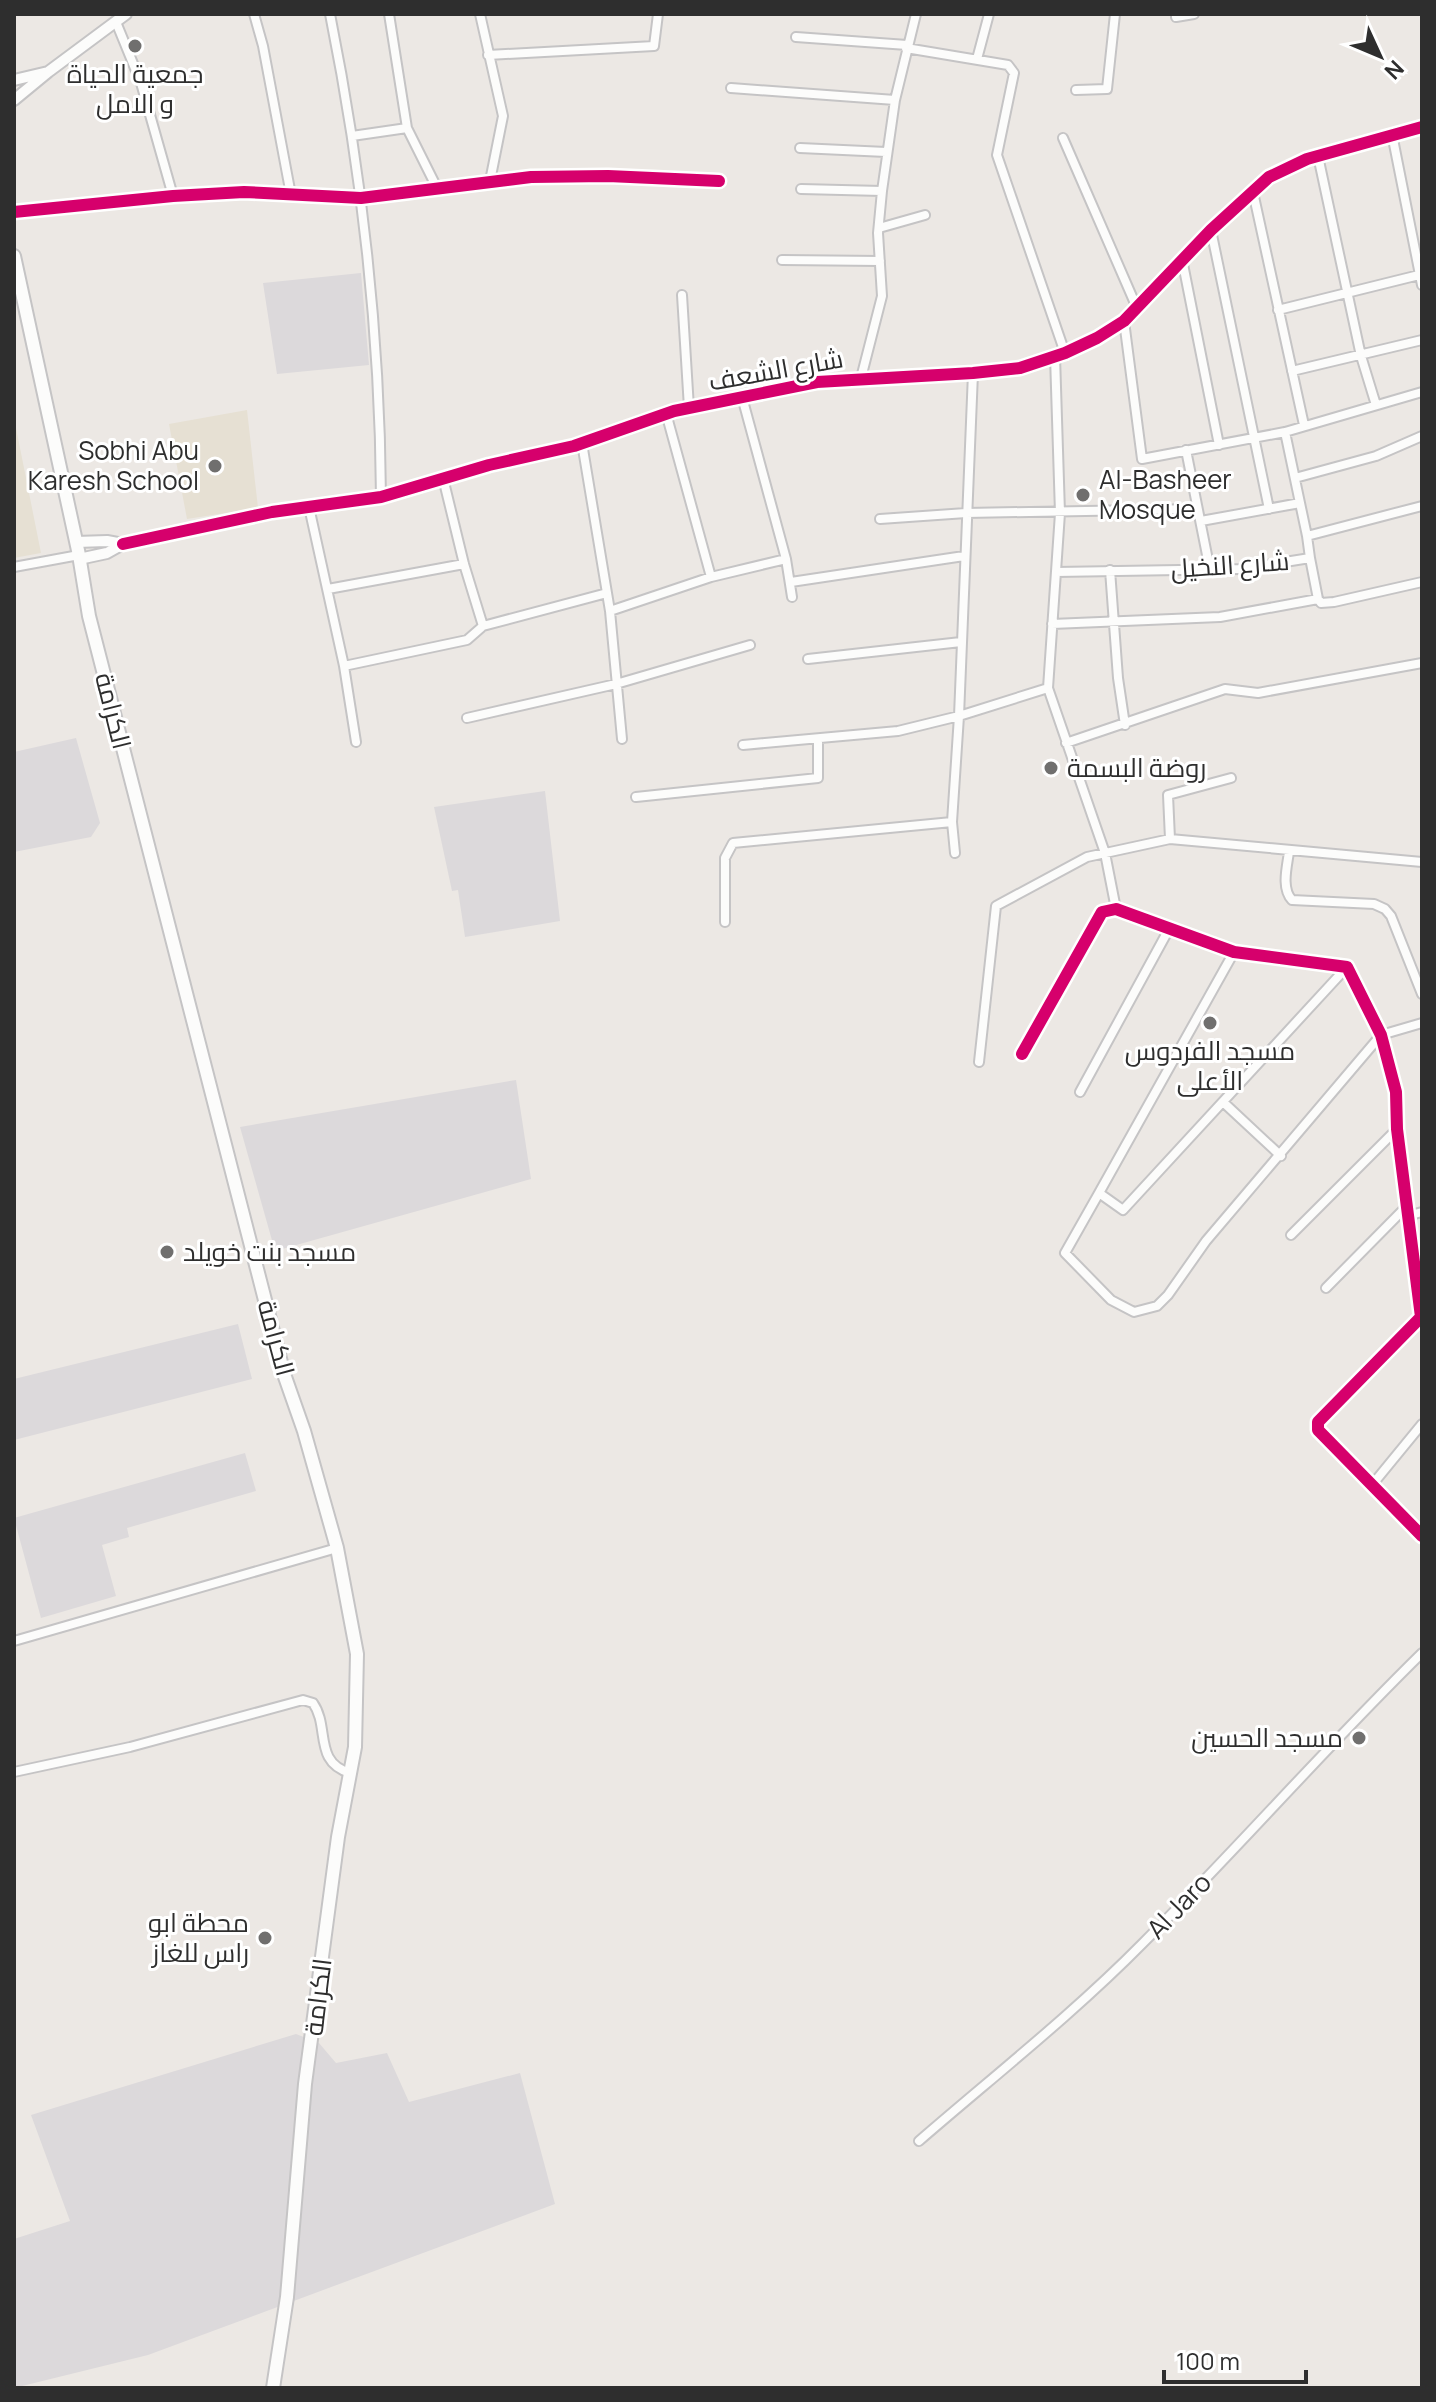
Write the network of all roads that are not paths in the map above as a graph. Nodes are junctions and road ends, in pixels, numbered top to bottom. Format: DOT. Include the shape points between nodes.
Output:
graph roads {
  1 [pos="126,14"];
  2 [pos="254,14"];
  3 [pos="330,14"];
  4 [pos="389,14"];
  5 [pos="480,14"];
  6 [pos="658,14"];
  7 [pos="916,14"];
  8 [pos="989,14"];
  9 [pos="1115,14"];
  10 [pos="1194,14"];
  11 [pos="1176,17"];
  12 [pos="116,22"];
  13 [pos="796,37"];
  14 [pos="907,47"];
  15 [pos="488,55"];
  16 [pos="977,59"];
  17 [pos="48,72"];
  18 [pos="14,80"];
  19 [pos="731,88"];
  20 [pos="1076,90"];
  21 [pos="14,100"];
  22 [pos="895,100"];
  23 [pos="1422,127"];
  24 [pos="407,128"];
  25 [pos="1392,134"];
  26 [pos="352,136"];
  27 [pos="1063,138"];
  28 [pos="800,148"];
  29 [pos="886,152"];
  30 [pos="1318,156"];
  31 [pos="490,181"];
  32 [pos="719,181"];
  33 [pos="437,188"];
  34 [pos="801,189"];
  35 [pos="882,191"];
  36 [pos="1253,192"];
  37 [pos="291,195"];
  38 [pos="173,196"];
  39 [pos="361,198"];
  40 [pos="14,212"];
  41 [pos="925,215"];
  42 [pos="879,228"];
  43 [pos="1211,230"];
  44 [pos="14,256"];
  45 [pos="1182,259"];
  46 [pos="782,260"];
  47 [pos="880,261"];
  48 [pos="1419,275"];
  49 [pos="1422,285"];
  50 [pos="1346,292"];
  51 [pos="682,295"];
  52 [pos="1137,308"];
  53 [pos="1278,310"];
  54 [pos="1124,321"];
  55 [pos="1422,340"];
  56 [pos="1060,355"];
  57 [pos="1361,356"];
  58 [pos="1292,371"];
  59 [pos="973,373"];
  60 [pos="861,378"];
  61 [pos="1422,392"];
  62 [pos="742,397"];
  63 [pos="1376,405"];
  64 [pos="689,408"];
  65 [pos="666,413"];
  66 [pos="1304,425"];
  67 [pos="1285,432"];
  68 [pos="1422,436"];
  69 [pos="1255,439"];
  70 [pos="582,443"];
  71 [pos="1219,445"];
  72 [pos="1186,450"];
  73 [pos="443,478"];
  74 [pos="1295,478"];
  75 [pos="381,497"];
  76 [pos="1300,503"];
  77 [pos="1422,506"];
  78 [pos="309,507"];
  79 [pos="1197,509"];
  80 [pos="1269,509"];
  81 [pos="966,513"];
  82 [pos="1060,513"];
  83 [pos="880,519"];
  84 [pos="1201,521"];
  85 [pos="1307,536"];
  86 [pos="123,544"];
  87 [pos="78,552"];
  88 [pos="964,556"];
  89 [pos="1310,558"];
  90 [pos="786,559"];
  91 [pos="464,564"];
  92 [pos="14,567"];
  93 [pos="1110,570"];
  94 [pos="1210,570"];
  95 [pos="1056,572"];
  96 [pos="711,577"];
  97 [pos="791,582"];
  98 [pos="1422,582"];
  99 [pos="328,589"];
  100 [pos="607,593"];
  101 [pos="792,597"];
  102 [pos="1318,599"];
  103 [pos="610,611"];
  104 [pos="1113,621"];
  105 [pos="1052,624"];
  106 [pos="483,626"];
  107 [pos="961,642"];
  108 [pos="750,645"];
  109 [pos="808,659"];
  110 [pos="1422,663"];
  111 [pos="344,666"];
  112 [pos="616,684"];
  113 [pos="1048,688"];
  114 [pos="959,716"];
  115 [pos="467,718"];
  116 [pos="1125,725"];
  117 [pos="622,739"];
  118 [pos="818,740"];
  119 [pos="356,742"];
  120 [pos="1066,743"];
  121 [pos="743,745"];
  122 [pos="1231,778"];
  123 [pos="636,797"];
  124 [pos="952,822"];
  125 [pos="1170,839"];
  126 [pos="1289,852"];
  127 [pos="955,853"];
  128 [pos="1105,853"];
  129 [pos="1422,862"];
  130 [pos="1116,909"];
  131 [pos="725,922"];
  132 [pos="1169,929"];
  133 [pos="1234,952"];
  134 [pos="1347,967"];
  135 [pos="1422,994"];
  136 [pos="1422,1023"];
  137 [pos="1381,1035"];
  138 [pos="1022,1054"];
  139 [pos="979,1062"];
  140 [pos="1080,1092"];
  141 [pos="1223,1102"];
  142 [pos="1397,1129"];
  143 [pos="1281,1156"];
  144 [pos="1099,1193"];
  145 [pos="1407,1212"];
  146 [pos="1422,1212"];
  147 [pos="1291,1235"];
  148 [pos="1419,1282"];
  149 [pos="1326,1288"];
  150 [pos="1422,1424"];
  151 [pos="1372,1485"];
  152 [pos="1422,1535"];
  153 [pos="337,1548"];
  154 [pos="14,1641"];
  155 [pos="1422,1653"];
  156 [pos="14,1772"];
  157 [pos="350,1773"];
  158 [pos="919,2141"];
  159 [pos="273,2388"];
  1 -- 12 [label="street"];
  2 -- 37 [label="street"];
  3 -- 26 [label="street"];
  4 -- 24 [label="street"];
  5 -- 15 [label="street"];
  6 -- 15 [label="street" via="654,46"];
  7 -- 14 [label="street"];
  8 -- 16 [label="street"];
  9 -- 20 [label="street" via="1107,89"];
  10 -- 11 [label="street"];
  12 -- 17 [label="street"];
  12 -- 38 [label="street" via="141,83"];
  13 -- 14 [label="street"];
  14 -- 16 [label="street"];
  14 -- 22 [label="street"];
  15 -- 31 [label="street" via="503,116"];
  16 -- 56 [label="street" via="1008,65 1014,73 997,155"];
  17 -- 18 [label="street"];
  17 -- 21 [label="street"];
  19 -- 22 [label="street"];
  22 -- 29 [label="street"];
  23 -- 25 [label="street, شارع الشعف"];
  24 -- 26 [label="street"];
  24 -- 33 [label="street"];
  25 -- 30 [label="street, شارع الشعف"];
  25 -- 48 [label="street"];
  26 -- 39 [label="street"];
  27 -- 52 [label="street"];
  28 -- 29 [label="street"];
  29 -- 35 [label="street"];
  30 -- 36 [label="street, شارع الشعف" via="1269,177"];
  30 -- 50 [label="street"];
  31 -- 32 [label="street" via="608,176"];
  31 -- 33 [label="street"];
  33 -- 39 [label="street"];
  34 -- 35 [label="street"];
  35 -- 42 [label="street"];
  36 -- 43 [label="street, شارع الشعف"];
  36 -- 53 [label="street"];
  37 -- 38 [label="street"];
  37 -- 39 [label="street"];
  38 -- 40 [label="street"];
  39 -- 75 [label="street" via="380,407"];
  41 -- 42 [label="street"];
  42 -- 47 [label="street"];
  43 -- 45 [label="street, شارع الشعف"];
  43 -- 69 [label="street"];
  44 -- 87 [label="main road, الكرامة"];
  45 -- 52 [label="street, شارع الشعف"];
  45 -- 71 [label="street"];
  46 -- 47 [label="street"];
  47 -- 60 [label="street" via="882,296"];
  48 -- 49 [label="street"];
  48 -- 50 [label="street"];
  50 -- 53 [label="street"];
  50 -- 57 [label="street"];
  51 -- 64 [label="street"];
  52 -- 54 [label="street, شارع الشعف"];
  53 -- 58 [label="street"];
  54 -- 56 [label="street, شارع الشعف"];
  54 -- 72 [label="street" via="1142,459"];
  55 -- 57 [label="street"];
  56 -- 59 [label="street, شارع الشعف" via="1020,368"];
  56 -- 82 [label="street"];
  57 -- 58 [label="street"];
  57 -- 63 [label="street"];
  58 -- 66 [label="street"];
  59 -- 60 [label="street, شارع الشعف"];
  59 -- 81 [label="street"];
  60 -- 62 [label="street, شارع الشعف"];
  61 -- 63 [label="street"];
  62 -- 64 [label="street, شارع الشعف"];
  62 -- 90 [label="street"];
  63 -- 66 [label="street"];
  64 -- 65 [label="street, شارع الشعف"];
  65 -- 70 [label="street, شارع الشعف"];
  65 -- 96 [label="street"];
  66 -- 67 [label="street"];
  67 -- 69 [label="street"];
  67 -- 74 [label="street"];
  68 -- 74 [label="street" via="1376,456"];
  69 -- 71 [label="street"];
  69 -- 80 [label="street"];
  70 -- 73 [label="street, شارع الشعف"];
  70 -- 100 [label="street"];
  71 -- 72 [label="street"];
  72 -- 79 [label="street"];
  73 -- 75 [label="street, شارع الشعف"];
  73 -- 91 [label="street"];
  74 -- 76 [label="street"];
  75 -- 78 [label="street, شارع الشعف"];
  76 -- 80 [label="street"];
  76 -- 85 [label="street"];
  77 -- 85 [label="street, شارع النخيل"];
  78 -- 86 [label="street, شارع الشعف"];
  78 -- 99 [label="street"];
  79 -- 82 [label="street"];
  79 -- 84 [label="street"];
  80 -- 84 [label="street"];
  81 -- 82 [label="street"];
  81 -- 83 [label="street"];
  81 -- 88 [label="street"];
  82 -- 95 [label="street"];
  84 -- 94 [label="street"];
  85 -- 89 [label="street, شارع النخيل"];
  86 -- 87 [label="street, شارع الشعف" via="107,541"];
  86 -- 87 [label="street, شارع الشعف" via="107,553"];
  87 -- 92 [label="street"];
  87 -- 153 [label="main road, الكرامة" via="135,800 282,1366"];
  88 -- 97 [label="street"];
  88 -- 107 [label="street"];
  89 -- 94 [label="street, شارع النخيل"];
  89 -- 102 [label="street"];
  90 -- 96 [label="street"];
  90 -- 97 [label="street"];
  91 -- 99 [label="street"];
  91 -- 106 [label="street"];
  93 -- 94 [label="street, شارع النخيل"];
  93 -- 95 [label="street, شارع النخيل"];
  93 -- 104 [label="street"];
  95 -- 105 [label="street"];
  96 -- 103 [label="street"];
  97 -- 101 [label="street"];
  98 -- 102 [label="street" via="1334,602"];
  99 -- 111 [label="street"];
  100 -- 103 [label="street"];
  100 -- 106 [label="street"];
  102 -- 104 [label="street" via="1220,617"];
  103 -- 112 [label="street"];
  104 -- 105 [label="street"];
  104 -- 116 [label="street"];
  105 -- 113 [label="street"];
  106 -- 111 [label="street" via="467,640"];
  107 -- 109 [label="street"];
  107 -- 114 [label="street"];
  108 -- 112 [label="street"];
  110 -- 116 [label="street" via="1258,693 1225,689"];
  111 -- 119 [label="street"];
  112 -- 115 [label="street"];
  112 -- 117 [label="street"];
  113 -- 114 [label="street"];
  113 -- 120 [label="street"];
  114 -- 118 [label="street" via="898,731"];
  114 -- 124 [label="street"];
  116 -- 120 [label="street"];
  118 -- 121 [label="street"];
  118 -- 123 [label="street" via="818,778"];
  120 -- 128 [label="street"];
  122 -- 125 [label="street" via="1168,795"];
  124 -- 127 [label="street"];
  124 -- 131 [label="street" via="733,843 725,858"];
  125 -- 126 [label="street"];
  125 -- 128 [label="street"];
  126 -- 129 [label="street"];
  126 -- 135 [label="street" via="1287,895 1292,900 1374,904 1391,916"];
  128 -- 130 [label="street"];
  128 -- 139 [label="street" via="1087,857 996,906"];
  130 -- 132 [label="street"];
  130 -- 138 [label="street" via="1102,912"];
  132 -- 133 [label="street"];
  132 -- 140 [label="street"];
  133 -- 134 [label="street"];
  133 -- 144 [label="street"];
  134 -- 137 [label="street"];
  134 -- 141 [label="street"];
  136 -- 137 [label="street"];
  137 -- 142 [label="street" via="1396,1092"];
  137 -- 143 [label="street"];
  141 -- 143 [label="street"];
  141 -- 144 [label="street" via="1123,1210"];
  142 -- 145 [label="street"];
  142 -- 147 [label="street"];
  143 -- 144 [label="street" via="1206,1241 1168,1295 1157,1306 1134,1312 1111,1300 1065,1253"];
  145 -- 146 [label="street"];
  145 -- 148 [label="street"];
  145 -- 149 [label="street"];
  148 -- 151 [label="street" via="1421,1317 1318,1422 1318,1430"];
  150 -- 151 [label="street"];
  151 -- 152 [label="street"];
  153 -- 154 [label="street"];
  153 -- 157 [label="main road, الكرامة" via="357,1654"];
  155 -- 158 [label="street, Al Jaro" via="1142,1945"];
  156 -- 157 [label="street" via="303,1700 319,1712 334,1766"];
  157 -- 159 [label="main road, الكرامة" via="305,2084 287,2297"];
}
